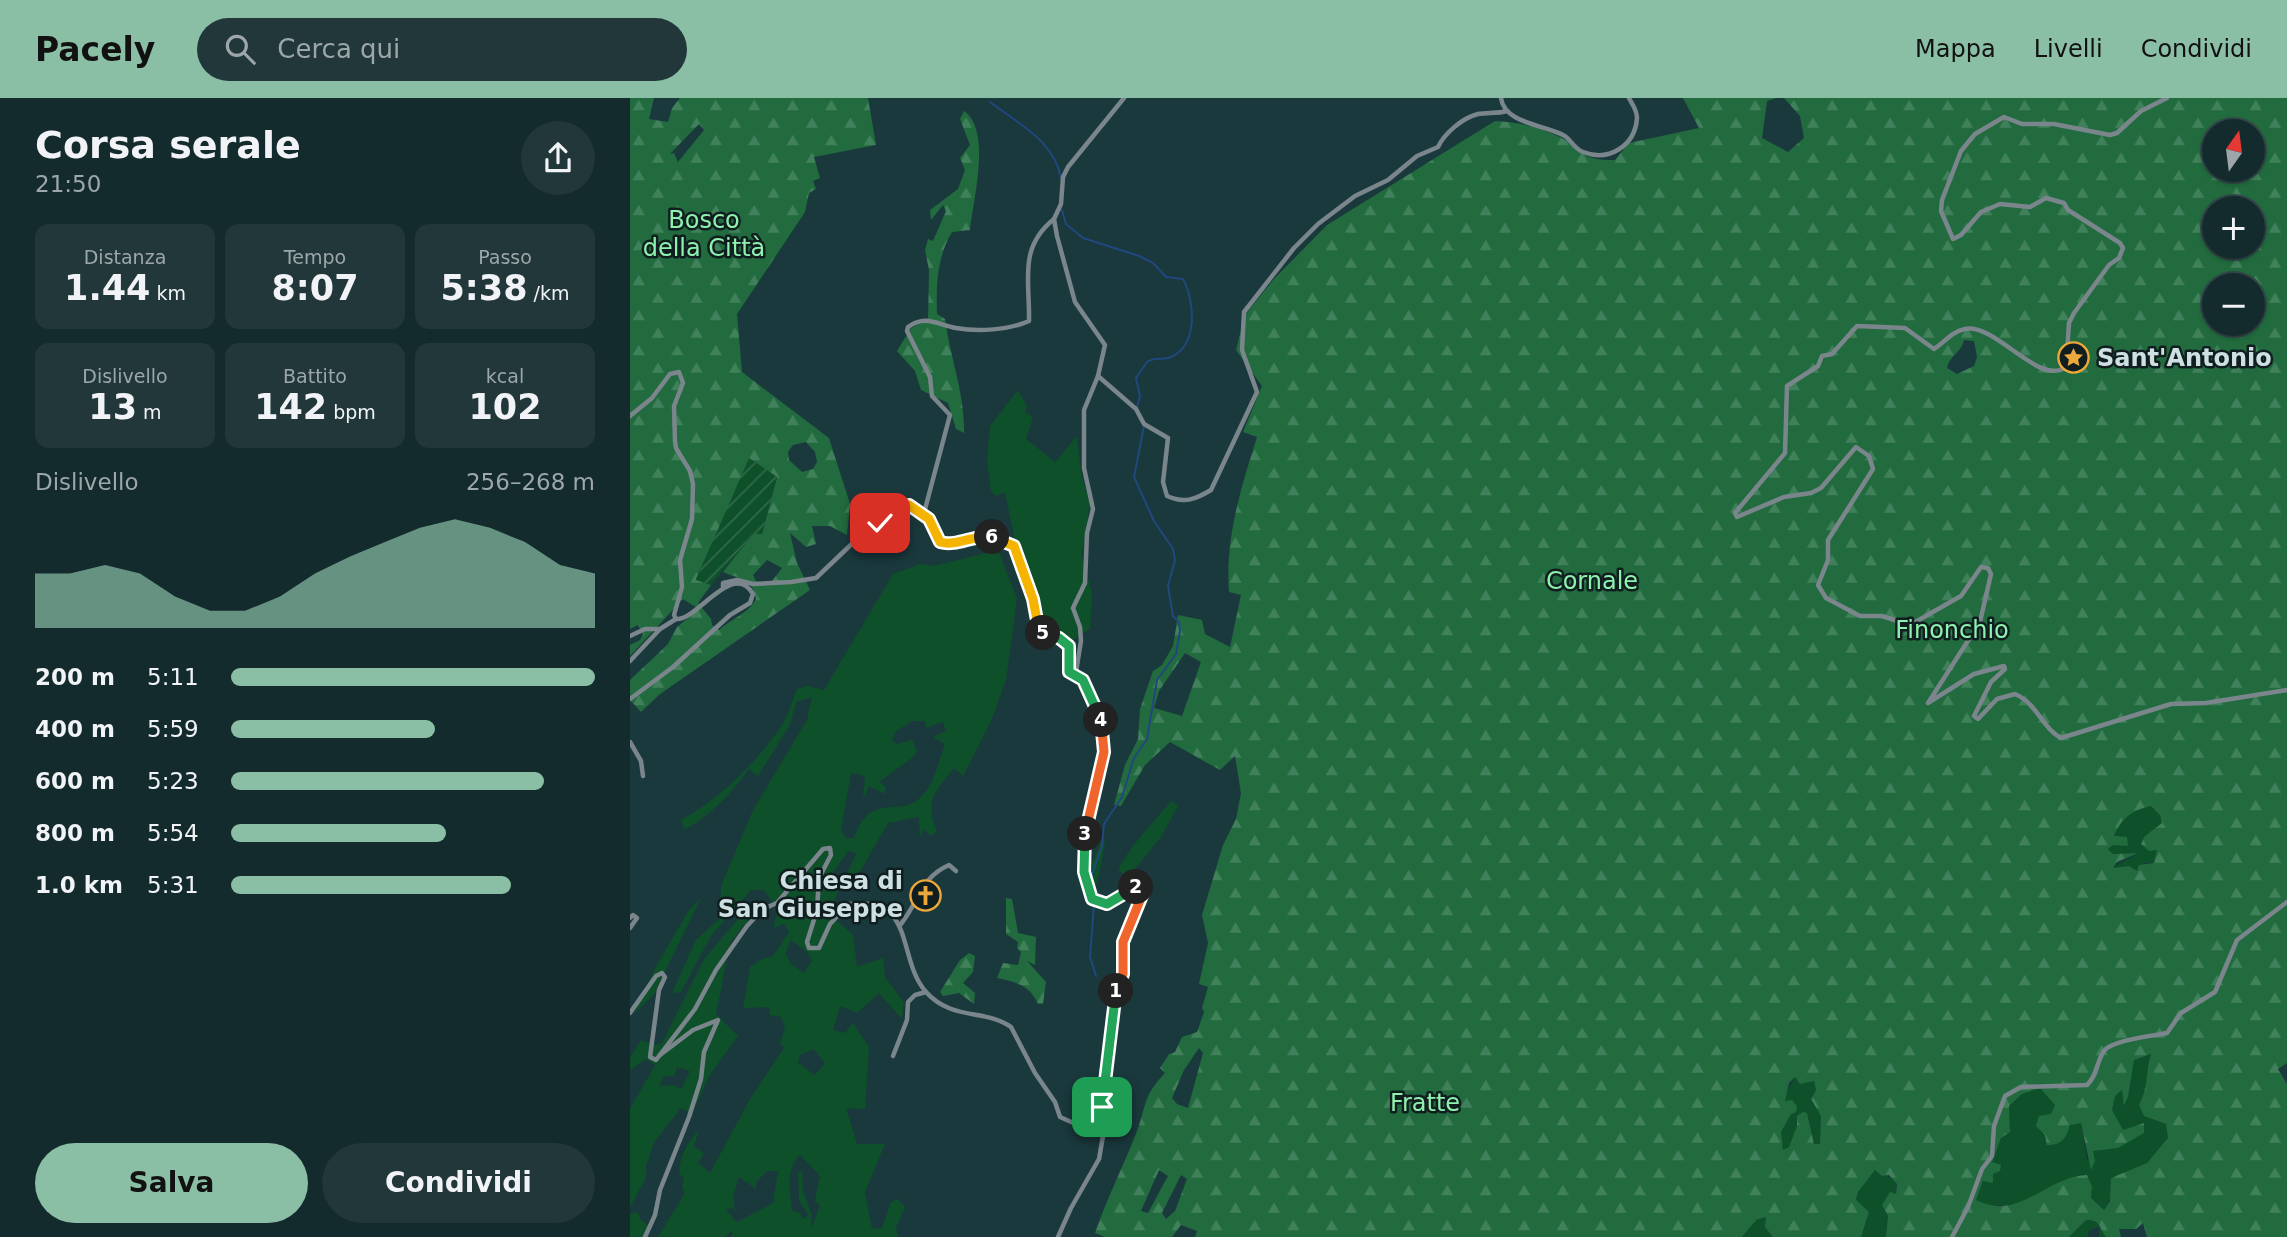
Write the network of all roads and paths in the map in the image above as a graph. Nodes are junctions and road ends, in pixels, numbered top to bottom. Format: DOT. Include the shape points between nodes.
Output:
graph roads {
  1 [pos="1124,98"];
  2 [pos="1501,98"];
  3 [pos="1629,98"];
  4 [pos="2167,98"];
  5 [pos="1507,111"];
  6 [pos="1054,219"];
  7 [pos="1098,376"];
  8 [pos="630,416"];
  9 [pos="924,513"];
  10 [pos="723,587"];
  11 [pos="676,619"];
  12 [pos="660,629"];
  13 [pos="630,636"];
  14 [pos="630,661"];
  15 [pos="1083,680"];
  16 [pos="2287,690"];
  17 [pos="630,699"];
  18 [pos="630,742"];
  19 [pos="643,776"];
  20 [pos="957,870"];
  21 [pos="2287,902"];
  22 [pos="630,918"];
  23 [pos="901,925"];
  24 [pos="630,928"];
  25 [pos="926,992"];
  26 [pos="630,1013"];
  27 [pos="660,1055"];
  28 [pos="893,1056"];
  29 [pos="1104,1134"];
  30 [pos="645,1237"];
  31 [pos="1058,1237"];
  32 [pos="1952,1237"];
  1 -- 6 [label="street" via="1064,172 1061,204"];
  2 -- 5 [label="street"];
  3 -- 5 [label="street" via="1637,117 1632,136 1618,151 1605,155 1582,152 1563,135"];
  4 -- 16 [label="street" via="2110,135 1997,119 1967,141 1948,181 1941,211 1953,239 1981,212 2000,204 2030,207 2046,198 2064,203 2120,243 2119,258 2078,305 2069,323 2066,367 2056,371 2039,367 1980,328 1960,330 1934,349 1905,328 1857,326 1832,354 1822,356 1818,366 1787,386 1785,453 1735,513 1737,517 1784,497 1811,494 1856,447 1869,456 1873,469 1828,540 1828,559 1818,585 1826,598 1860,616 1882,616 1909,625 1961,596 1981,567 1988,568 1991,575 1980,622 1928,703 1974,674 2004,666 1974,716 1978,719 1997,699 2015,694 2031,703 2061,738 2171,704"];
  5 -- 7 [label="street" via="1476,115 1443,135 1438,147 1345,203 1294,248 1244,312 1243,358 1257,392 1211,490 1201,498 1175,500 1167,496 1163,482 1168,438 1144,424 1131,404"];
  6 -- 7 [label="street" via="1075,302 1105,345"];
  6 -- 9 [label="street" via="1031,244 1029,321 1002,328 959,329 932,320 908,327 930,377 932,396 950,415"];
  7 -- 15 [label="street" via="1084,410 1084,468 1093,509 1085,583 1073,607 1080,627 1076,672"];
  8 -- 11 [label="street" via="652,398 670,374 682,375 674,406 675,440 693,484"];
  9 -- 10 [label="street" via="902,506 857,539 816,578 753,584 732,580"];
  9 -- 15 [label="street" via="940,542 948,545 979,535 1001,538 1014,546 1039,631 1069,646 1069,672"];
  10 -- 11 [label="street" via="686,618"];
  10 -- 17 [label="street" via="750,589 750,603"];
  11 -- 12 [label="street"];
  12 -- 13 [label="street"];
  12 -- 14 [label="street"];
  15 -- 29 [label="street" via="1103,726 1105,743 1085,828 1086,883 1092,899 1102,905 1137,886 1143,890 1123,942 1123,974 1116,990 1102,1085"];
  18 -- 19 [label="street"];
  20 -- 23 [label="street" via="949,864 931,874"];
  21 -- 32 [label="street" via="2237,940 2215,992 2181,1013 2167,1033 2116,1043 2104,1050 2094,1079 2087,1085 2021,1087 2005,1096 1994,1126 1992,1156"];
  22 -- 24 [label="street" via="637,918"];
  23 -- 25 [label="street" via="915,976"];
  23 -- 27 [label="street" via="889,912 863,903 849,904 818,947 808,948 819,878 831,855 826,848 777,903 763,909 747,926"];
  25 -- 28 [label="street" via="908,1002 907,1020"];
  25 -- 29 [label="street" via="959,1013 1011,1027 1060,1117"];
  26 -- 27 [label="street" via="656,976 665,976 650,1057 653,1060"];
  27 -- 30 [label="street" via="693,1030 718,1020"];
  29 -- 31 [label="street" via="1099,1159"];
}
